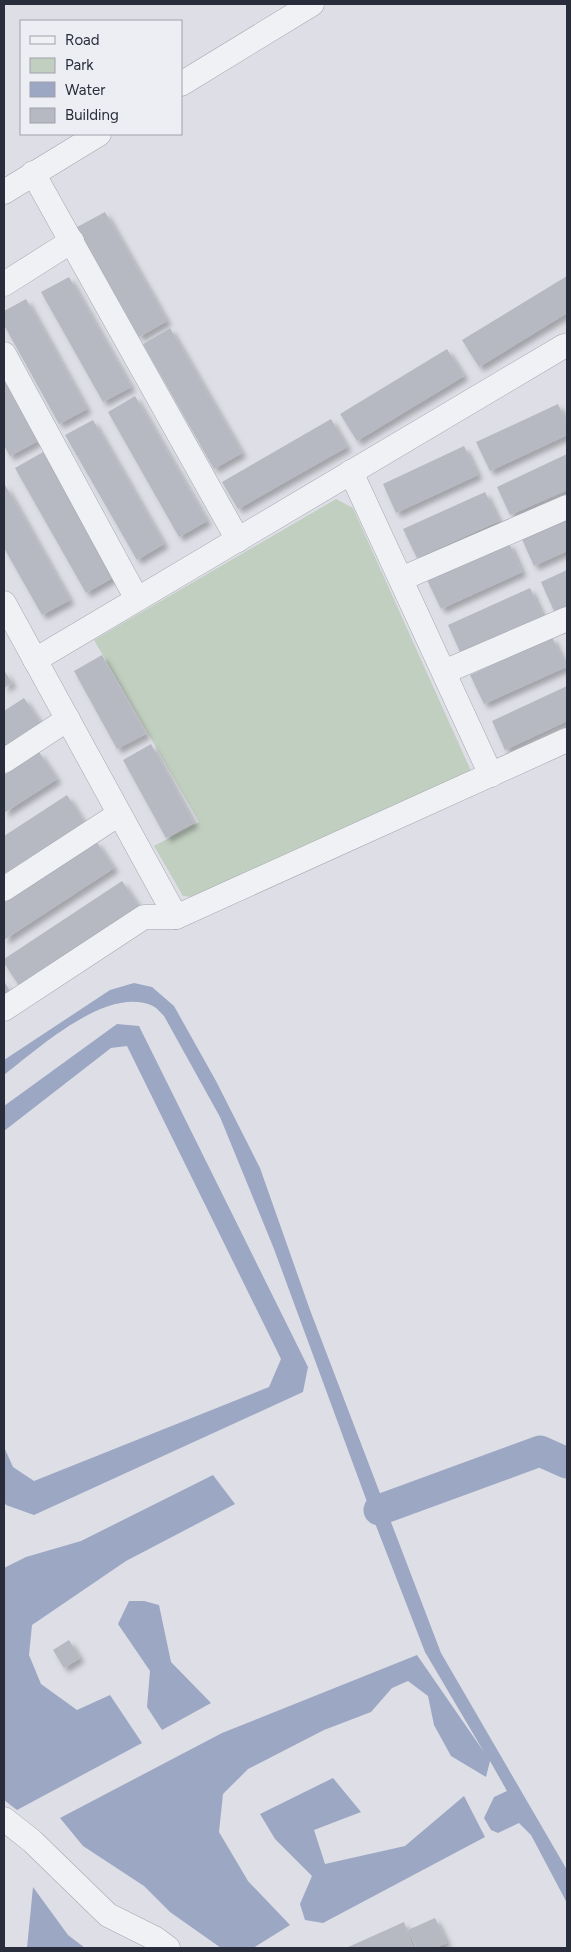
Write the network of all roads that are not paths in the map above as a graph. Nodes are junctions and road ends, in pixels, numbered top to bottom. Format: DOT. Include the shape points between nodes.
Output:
graph roads {
  1 [pos="312,4"];
  2 [pos="182,83"];
  3 [pos="97,135"];
  4 [pos="33,173"];
  5 [pos="4,192"];
  6 [pos="72,241"];
  7 [pos="4,284"];
  8 [pos="566,344"];
  9 [pos="4,354"];
  10 [pos="351,472"];
  11 [pos="567,507"];
  12 [pos="238,540"];
  13 [pos="401,579"];
  14 [pos="137,599"];
  15 [pos="7,618"];
  16 [pos="567,620"];
  17 [pos="35,660"];
  18 [pos="444,672"];
  19 [pos="68,719"];
  20 [pos="567,740"];
  21 [pos="4,761"];
  22 [pos="491,775"];
  23 [pos="120,814"];
  24 [pos="4,889"];
  25 [pos="176,917"];
  26 [pos="4,1009"];
  27 [pos="4,1819"];
  28 [pos="168,1948"];
  1 -- 2 [label="street"];
  3 -- 4 [label="street"];
  4 -- 5 [label="street"];
  4 -- 6 [label="street"];
  6 -- 7 [label="street"];
  6 -- 12 [label="street"];
  8 -- 10 [label="street"];
  9 -- 14 [label="street"];
  10 -- 12 [label="street"];
  10 -- 13 [label="street"];
  11 -- 13 [label="street"];
  12 -- 14 [label="street"];
  13 -- 18 [label="street"];
  14 -- 17 [label="street"];
  15 -- 17 [label="street"];
  16 -- 18 [label="street"];
  17 -- 19 [label="street"];
  18 -- 22 [label="street"];
  19 -- 21 [label="street"];
  19 -- 23 [label="street"];
  20 -- 22 [label="street"];
  22 -- 25 [label="street"];
  23 -- 24 [label="street"];
  23 -- 25 [label="street"];
  25 -- 26 [label="street" via="144,917"];
  27 -- 28 [label="street" via="32,1841 108,1915"];
}
